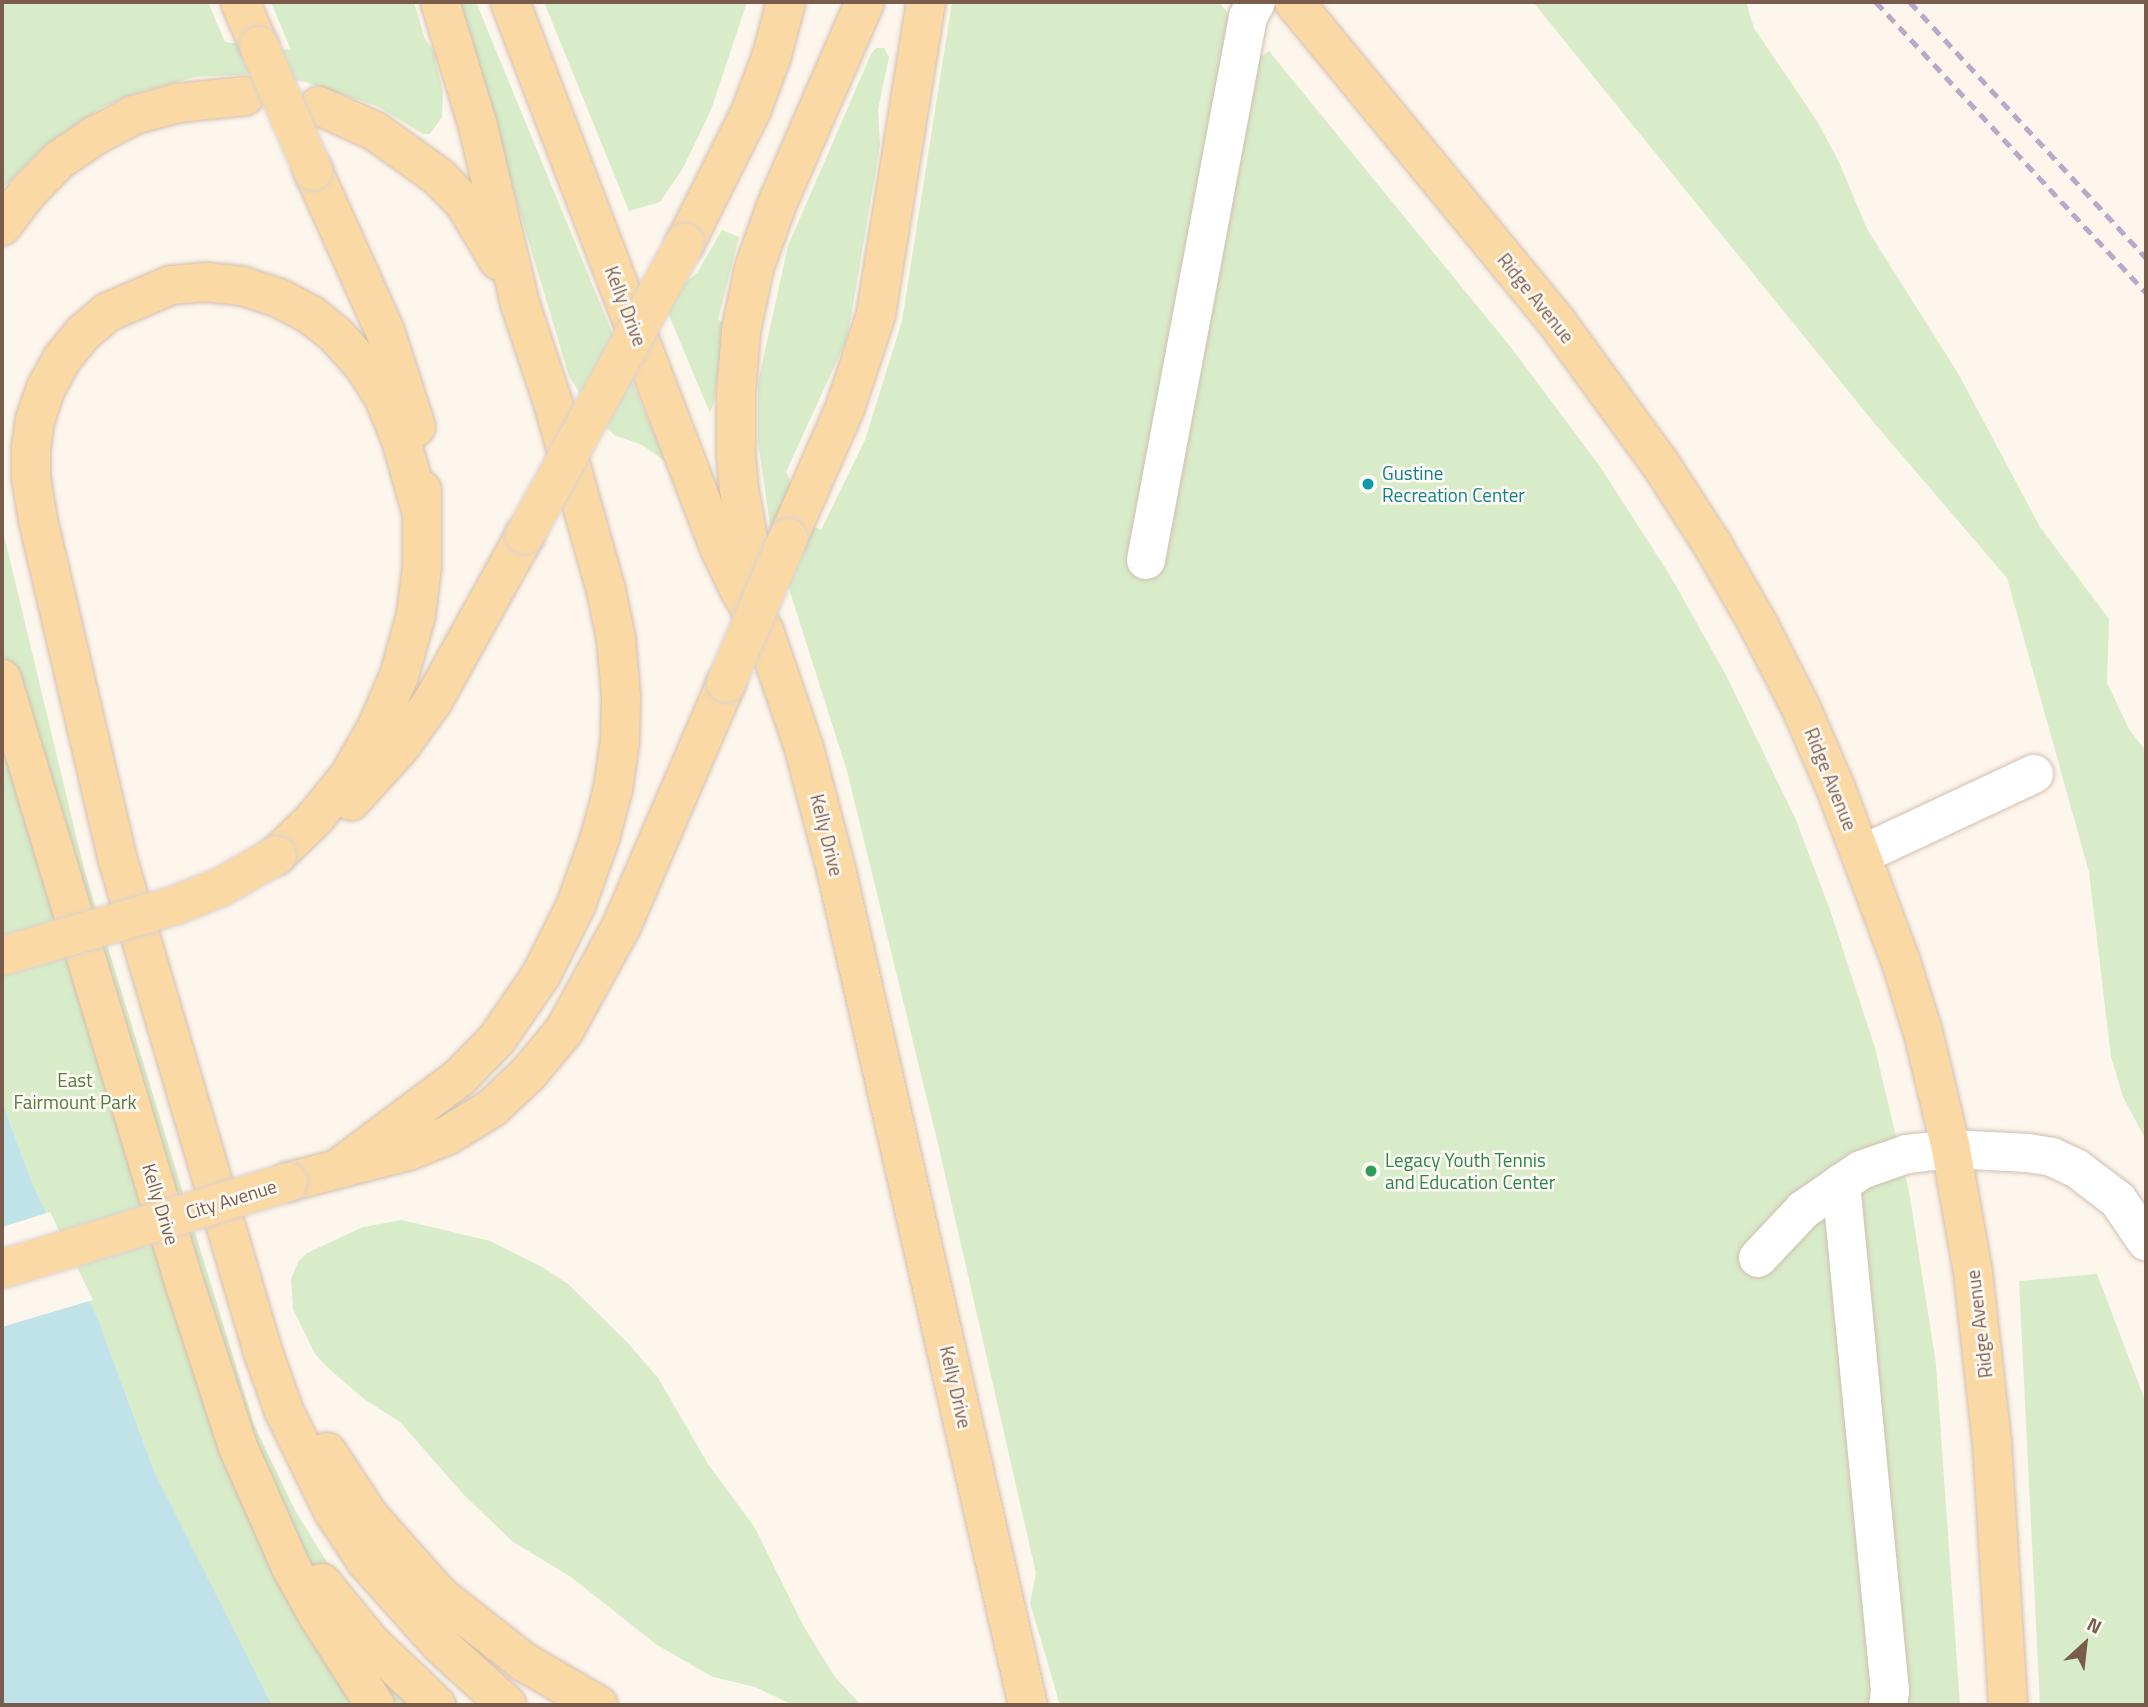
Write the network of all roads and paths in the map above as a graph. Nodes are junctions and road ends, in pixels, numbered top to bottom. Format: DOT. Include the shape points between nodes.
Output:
graph roads {
  1 [pos="240,2"];
  2 [pos="440,2"];
  3 [pos="510,2"];
  4 [pos="786,2"];
  5 [pos="865,2"];
  6 [pos="926,2"];
  7 [pos="1256,2"];
  8 [pos="1294,2"];
  9 [pos="245,96"];
  10 [pos="318,106"];
  11 [pos="2,226"];
  12 [pos="520,304"];
  13 [pos="422,514"];
  14 [pos="1146,560"];
  15 [pos="764,631"];
  16 [pos="2,679"];
  17 [pos="2034,774"];
  18 [pos="277,855"];
  19 [pos="1861,855"];
  20 [pos="2,956"];
  21 [pos="1951,1149"];
  22 [pos="340,1167"];
  23 [pos="1841,1182"];
  24 [pos="2146,1241"];
  25 [pos="1758,1258"];
  26 [pos="2,1269"];
  27 [pos="263,1352"];
  28 [pos="260,1500"];
  29 [pos="1017,1658"];
  30 [pos="375,1705"];
  31 [pos="436,1705"];
  32 [pos="507,1705"];
  33 [pos="598,1705"];
  34 [pos="1028,1705"];
  35 [pos="1033,1705"];
  36 [pos="1888,1705"];
  37 [pos="2008,1705"];
  1 -- 13 [label="main road, bridge" via="385,331 413,408 422,458"];
  2 -- 12 [label="main road" via="478,126"];
  3 -- 15 [label="main road, Kelly Drive" via="719,547"];
  4 -- 18 [label="main road, bridge" via="751,111 685,243 433,701 367,787 331,819"];
  5 -- 15 [label="main road" via="776,204 754,268 741,331 737,464"];
  6 -- 22 [label="main road, City Avenue, bridge" via="876,314 854,385 622,925 564,1031 492,1108 448,1135 408,1151"];
  7 -- 14 [label="street" via="1248,17"];
  8 -- 19 [label="main road, Ridge Avenue" via="1556,321 1659,462 1712,544 1801,708"];
  9 -- 11 [label="main road" via="178,103 134,115 96,135 59,160"];
  10 -- 12 [label="main road" via="375,131 439,177 465,204 486,236"];
  12 -- 22 [label="main road" via="606,590 616,638 621,696 614,789 576,905 541,975 497,1039 451,1084"];
  13 -- 18 [label="main road" via="416,615 399,676 349,776"];
  13 -- 27 [label="main road" via="401,440 384,398 363,365 311,316 279,298 243,286 171,285 108,312 62,359 35,420 31,477 38,520 117,857"];
  15 -- 29 [label="main road, Kelly Drive" via="804,748 836,869"];
  16 -- 28 [label="main road, Kelly Drive" via="185,1285"];
  17 -- 19 [label="street"];
  18 -- 20 [label="main road, bridge" via="221,887 176,905"];
  19 -- 21 [label="main road, Ridge Avenue" via="1923,1032"];
  21 -- 23 [label="street" via="1886,1160"];
  21 -- 24 [label="street" via="2028,1153 2076,1168 2118,1200"];
  21 -- 37 [label="main road, Ridge Avenue" via="1973,1273 1992,1442"];
  22 -- 26 [label="main road, City Avenue, bridge"];
  23 -- 25 [label="street" via="1803,1210"];
  23 -- 36 [label="street"];
  27 -- 32 [label="main road" via="307,1462 366,1561 425,1628"];
  27 -- 33 [label="main road" via="369,1516 412,1567 480,1630"];
  28 -- 30 [label="main road, Kelly Drive" via="317,1614"];
  28 -- 31 [label="main road" via="337,1604"];
  29 -- 34 [label="main road, Kelly Drive"];
  29 -- 35 [label="main road"];
}
